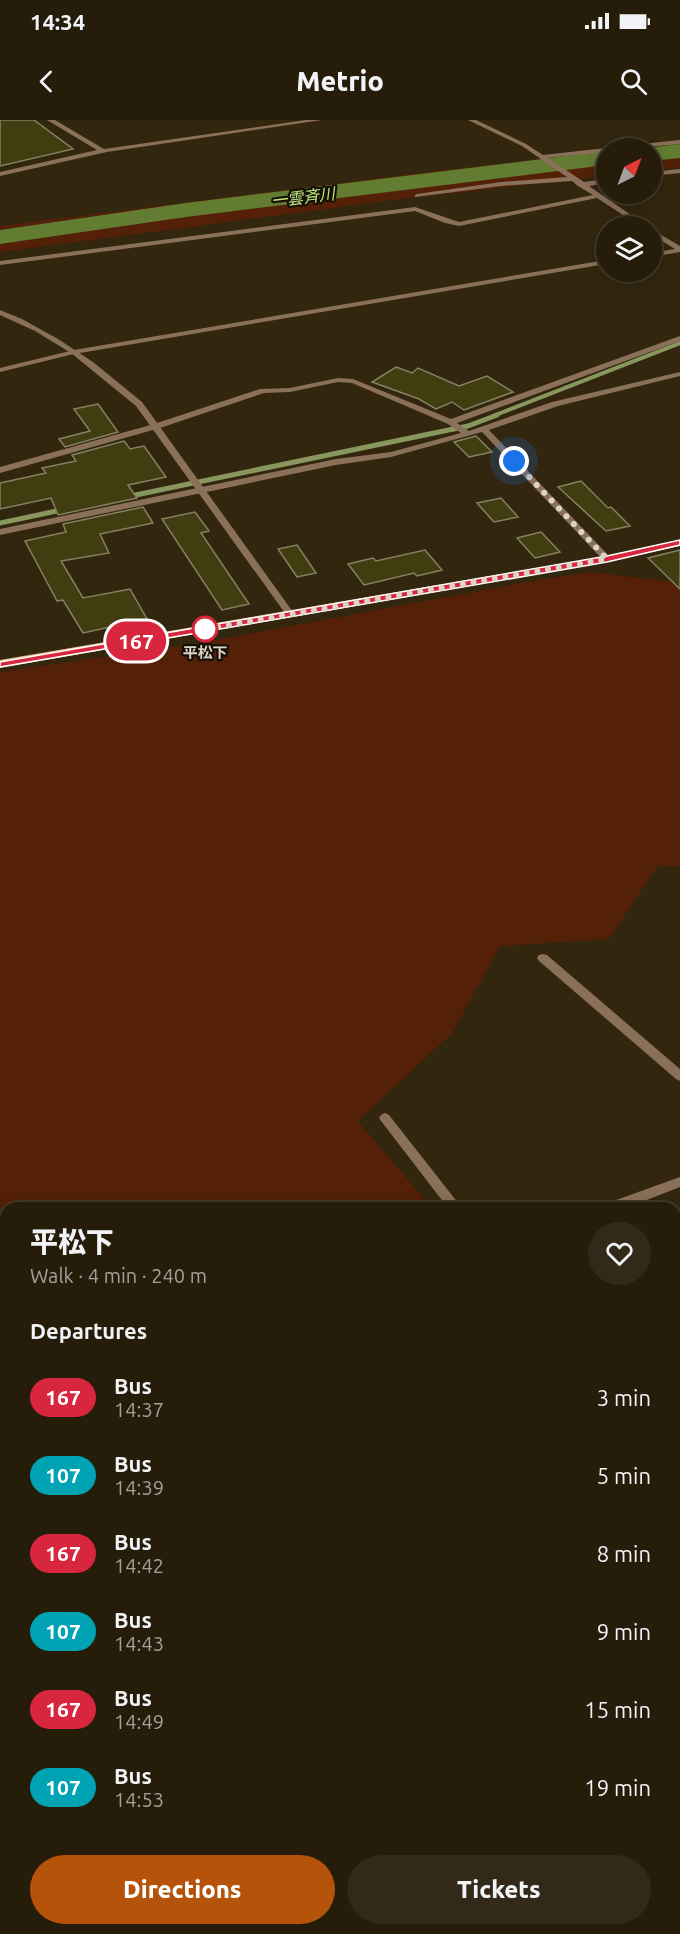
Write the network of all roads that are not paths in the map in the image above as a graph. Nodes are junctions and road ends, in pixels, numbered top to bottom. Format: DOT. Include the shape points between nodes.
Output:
graph roads {
  1 [pos="50,120"];
  2 [pos="319,120"];
  3 [pos="471,120"];
  4 [pos="680,142"];
  5 [pos="662,144"];
  6 [pos="103,151"];
  7 [pos="596,151"];
  8 [pos="540,157"];
  9 [pos="680,171"];
  10 [pos="662,173"];
  11 [pos="0,174"];
  12 [pos="569,178"];
  13 [pos="596,182"];
  14 [pos="580,185"];
  15 [pos="417,196"];
  16 [pos="596,196"];
  17 [pos="609,204"];
  18 [pos="628,216"];
  19 [pos="662,238"];
  20 [pos="680,250"];
  21 [pos="662,253"];
  22 [pos="0,263"];
  23 [pos="596,264"];
  24 [pos="0,312"];
  25 [pos="680,338"];
  26 [pos="74,352"];
  27 [pos="0,370"];
  28 [pos="680,374"];
  29 [pos="451,422"];
  30 [pos="157,426"];
  31 [pos="484,429"];
  32 [pos="467,433"];
  33 [pos="0,470"];
  34 [pos="198,486"];
  35 [pos="0,532"];
  36 [pos="680,543"];
  37 [pos="607,559"];
  38 [pos="290,614"];
  39 [pos="0,664"];
  40 [pos="543,958"];
  41 [pos="680,1076"];
  42 [pos="385,1118"];
  43 [pos="680,1182"];
  44 [pos="451,1202"];
  45 [pos="626,1202"];
  1 -- 6 [label="street"];
  2 -- 6 [label="street"];
  3 -- 8 [label="street" via="524,145"];
  4 -- 5 [label="street"];
  6 -- 11 [label="street"];
  7 -- 8 [label="street"];
  8 -- 12 [label="street"];
  9 -- 10 [label="street"];
  12 -- 14 [label="street"];
  12 -- 15 [label="street"];
  13 -- 14 [label="street"];
  14 -- 16 [label="street"];
  16 -- 22 [label="street" via="459,224 447,224 415,209"];
  17 -- 18 [label="street"];
  19 -- 20 [label="street"];
  20 -- 21 [label="street"];
  23 -- 26 [label="street"];
  24 -- 26 [label="street"];
  25 -- 29 [label="street"];
  26 -- 27 [label="street"];
  26 -- 30 [label="street" via="139,404"];
  28 -- 31 [label="street" via="555,404"];
  29 -- 30 [label="street" via="353,381 338,380 263,391"];
  29 -- 32 [label="street"];
  30 -- 33 [label="street"];
  30 -- 34 [label="street"];
  31 -- 32 [label="street"];
  31 -- 37 [label="street"];
  32 -- 34 [label="street" via="391,453"];
  34 -- 35 [label="street"];
  34 -- 38 [label="street"];
  36 -- 37 [label="main road"];
  37 -- 38 [label="main road"];
  38 -- 39 [label="main road"];
  40 -- 41 [label="street"];
  42 -- 44 [label="street"];
  43 -- 45 [label="street"];
}
